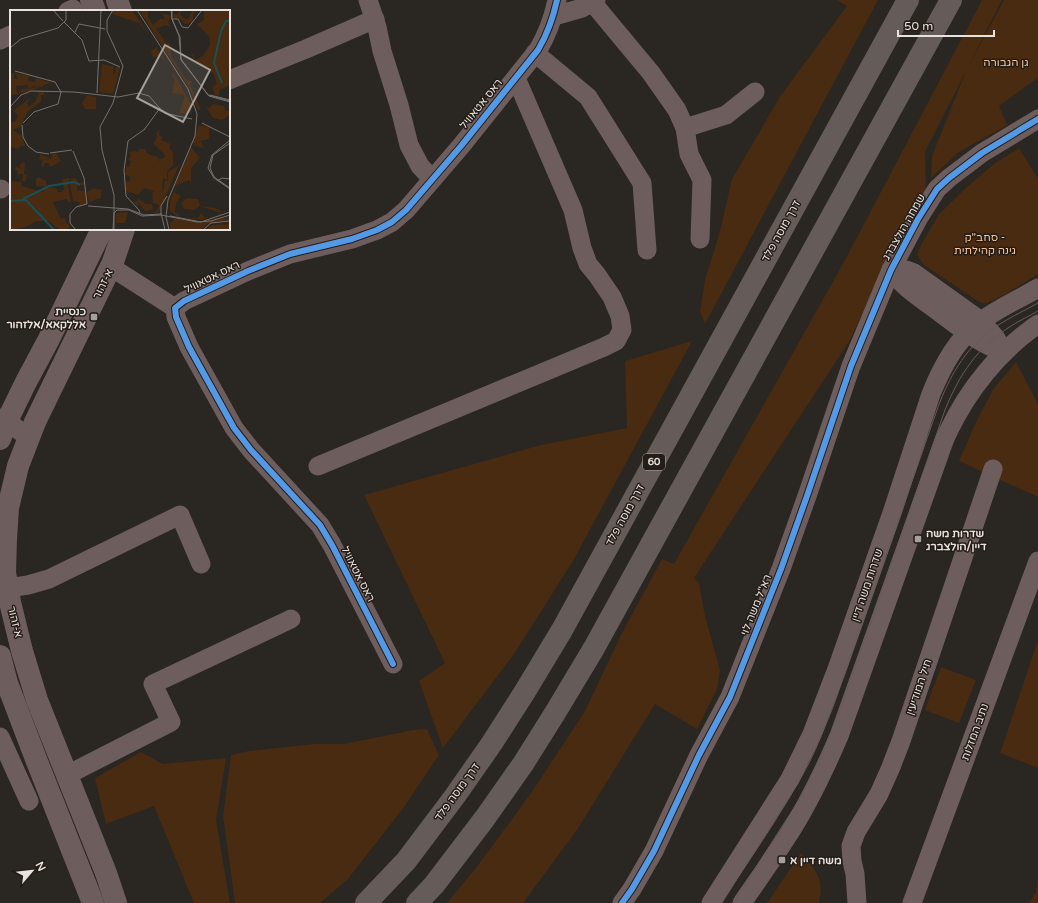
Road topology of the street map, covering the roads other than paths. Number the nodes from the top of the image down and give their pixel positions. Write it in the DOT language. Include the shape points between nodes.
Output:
graph roads {
  1 [pos="117,0"];
  2 [pos="368,0"];
  3 [pos="908,0"];
  4 [pos="951,0"];
  5 [pos="594,1"];
  6 [pos="77,7"];
  7 [pos="556,8"];
  8 [pos="90,10"];
  9 [pos="121,10"];
  10 [pos="375,19"];
  11 [pos="10,35"];
  12 [pos="0,40"];
  13 [pos="535,53"];
  14 [pos="516,78"];
  15 [pos="230,80"];
  16 [pos="755,92"];
  17 [pos="1038,119"];
  18 [pos="685,128"];
  19 [pos="432,179"];
  20 [pos="102,230"];
  21 [pos="124,230"];
  22 [pos="700,239"];
  23 [pos="647,250"];
  24 [pos="111,267"];
  25 [pos="890,270"];
  26 [pos="1038,288"];
  27 [pos="878,300"];
  28 [pos="175,308"];
  29 [pos="1038,324"];
  30 [pos="974,327"];
  31 [pos="1004,352"];
  32 [pos="26,382"];
  33 [pos="0,400"];
  34 [pos="2,430"];
  35 [pos="29,438"];
  36 [pos="318,466"];
  37 [pos="993,469"];
  38 [pos="1038,560"];
  39 [pos="201,564"];
  40 [pos="8,588"];
  41 [pos="291,619"];
  42 [pos="0,656"];
  43 [pos="393,664"];
  44 [pos="0,737"];
  45 [pos="67,775"];
  46 [pos="30,801"];
  47 [pos="93,903"];
  48 [pos="116,903"];
  49 [pos="366,903"];
  50 [pos="417,903"];
  51 [pos="622,903"];
  52 [pos="711,903"];
  53 [pos="742,903"];
  54 [pos="857,903"];
  55 [pos="912,903"];
  1 -- 9 [label="main road"];
  2 -- 10 [label="street"];
  3 -- 49 [label="highway, דרך מוסה פלד / 60" via="566,623 524,693 455,796 406,861"];
  4 -- 50 [label="highway" via="594,648 523,764 448,867"];
  5 -- 7 [label="street" via="582,8"];
  5 -- 18 [label="street" via="651,73 677,110"];
  6 -- 8 [label="main road"];
  7 -- 13 [label="street, ראס אטאוויל" via="545,37"];
  10 -- 15 [label="street"];
  10 -- 19 [label="street" via="409,145 420,166"];
  11 -- 12 [label="street"];
  13 -- 14 [label="street, ראס אטאוויל"];
  13 -- 23 [label="street" via="588,97 642,183"];
  14 -- 19 [label="street, ראס אטאוויל"];
  14 -- 36 [label="street" via="573,210 588,264 612,297 620,316 622,330 616,341 604,347"];
  16 -- 18 [label="street" via="726,115"];
  17 -- 25 [label="street, שמחה הולצברג" via="982,153 937,189"];
  18 -- 22 [label="street" via="689,154 702,180"];
  19 -- 28 [label="street, ראס אטאוויל" via="406,210 377,230 352,239 290,254 248,270 184,301"];
  20 -- 32 [label="main road"];
  21 -- 24 [label="main road, א-זהור"];
  24 -- 28 [label="street"];
  24 -- 35 [label="main road, א-זהור"];
  25 -- 27 [label="street, שמחה הולצברג"];
  25 -- 30 [label="street" via="906,288"];
  26 -- 30 [label="street, שדרות משה דיין" via="991,314"];
  27 -- 51 [label="street, רא\"ל משה לוי" via="851,366 781,569 730,697 698,755 654,851"];
  28 -- 43 [label="street, ראס אטאוויל" via="176,317 189,347 234,428 320,525"];
  29 -- 31 [label="street"];
  30 -- 31 [label="street" via="986,345"];
  30 -- 52 [label="street, שדרות משה דיין" via="943,367 934,387 840,662 812,734 790,779"];
  31 -- 53 [label="street" via="972,391 948,432 839,736 818,783 788,836"];
  32 -- 33 [label="main road"];
  32 -- 34 [label="main road"];
  34 -- 35 [label="street"];
  35 -- 40 [label="main road, א-זהור" via="18,466 8,508 5,572"];
  37 -- 54 [label="street, חיל המודיעין" via="901,741 879,794 856,832 851,846"];
  38 -- 55 [label="street, נתיב המזלות"];
  39 -- 40 [label="street" via="180,515 49,579"];
  40 -- 45 [label="main road, א-זהור" via="22,651 37,700"];
  41 -- 45 [label="street" via="153,684 170,722"];
  42 -- 47 [label="main road" via="7,683"];
  44 -- 46 [label="street"];
  45 -- 48 [label="main road, א-זהור"];
}
